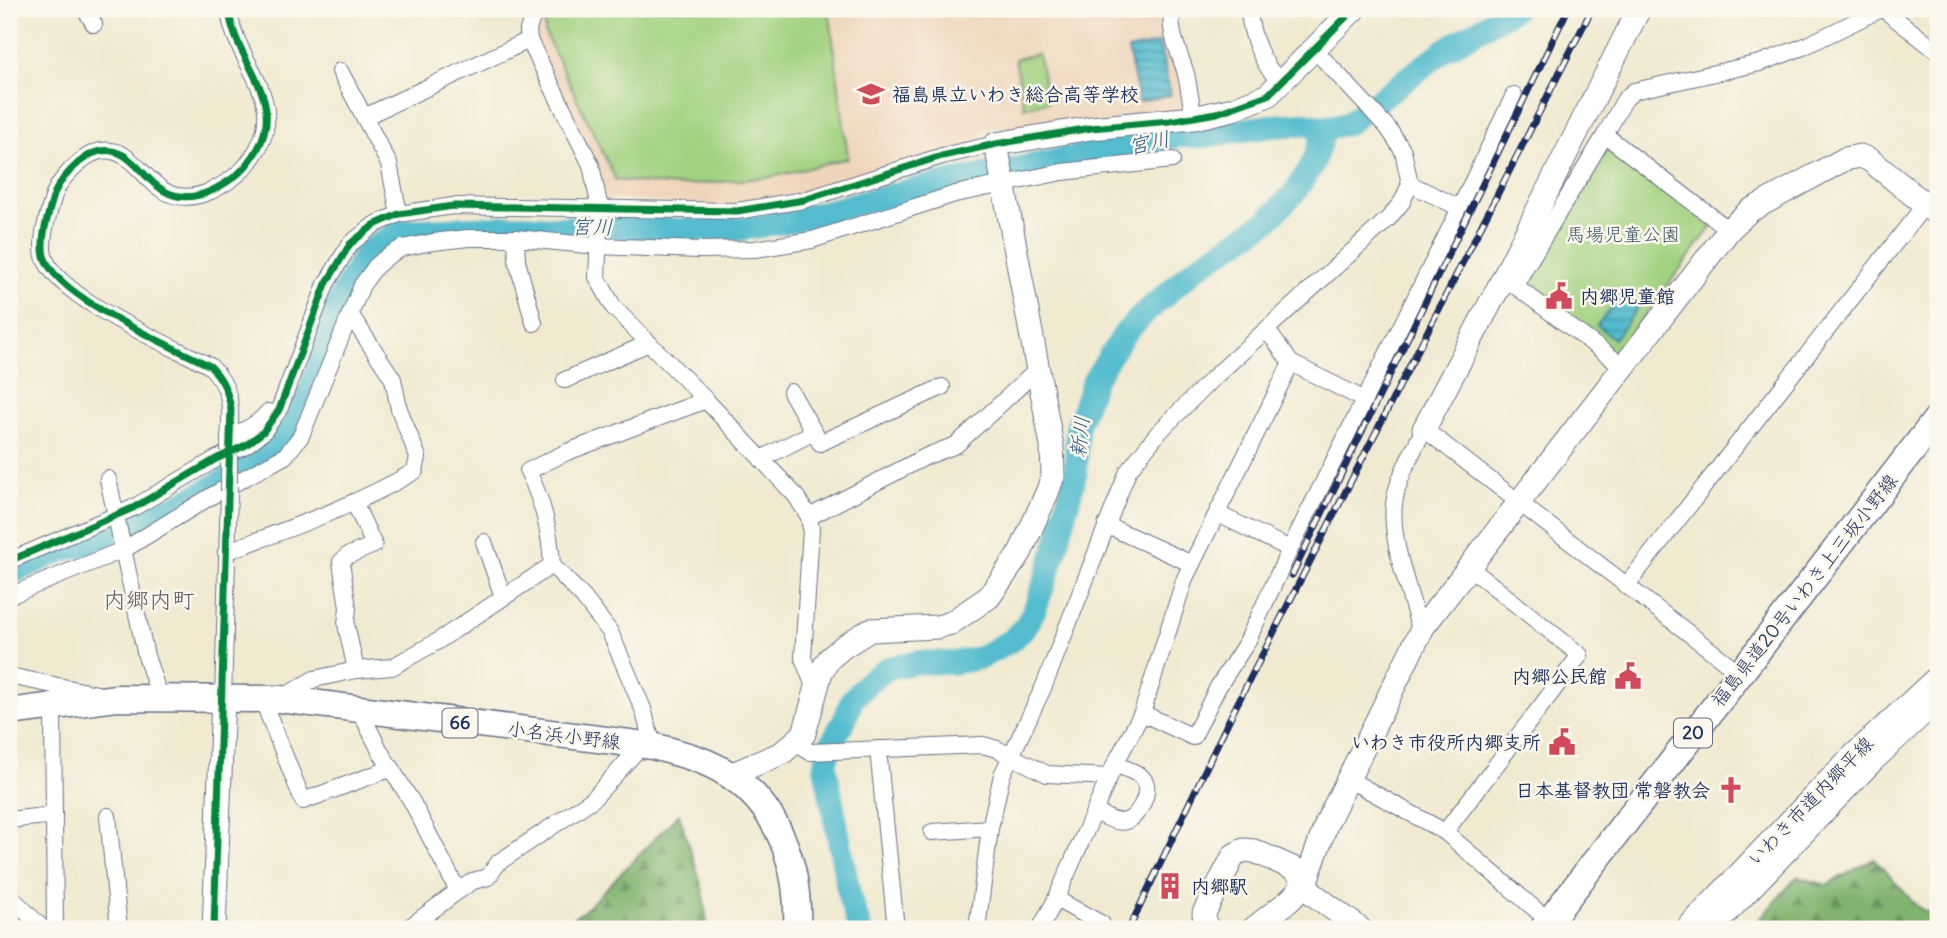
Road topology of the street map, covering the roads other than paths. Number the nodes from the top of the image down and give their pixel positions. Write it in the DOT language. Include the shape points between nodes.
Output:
graph roads {
  1 [pos="85,9"];
  2 [pos="229,9"];
  3 [pos="535,9"];
  4 [pos="1172,9"];
  5 [pos="1249,9"];
  6 [pos="1354,9"];
  7 [pos="1882,9"];
  8 [pos="1636,15"];
  9 [pos="94,24"];
  10 [pos="529,40"];
  11 [pos="1317,51"];
  12 [pos="1938,52"];
  13 [pos="340,71"];
  14 [pos="1282,83"];
  15 [pos="1514,95"];
  16 [pos="365,117"];
  17 [pos="1194,118"];
  18 [pos="1605,135"];
  19 [pos="997,149"];
  20 [pos="1172,160"];
  21 [pos="1003,183"];
  22 [pos="1410,184"];
  23 [pos="1934,203"];
  24 [pos="1460,208"];
  25 [pos="600,213"];
  26 [pos="399,214"];
  27 [pos="1729,230"];
  28 [pos="516,237"];
  29 [pos="598,244"];
  30 [pos="1510,281"];
  31 [pos="350,314"];
  32 [pos="534,323"];
  33 [pos="1267,330"];
  34 [pos="649,343"];
  35 [pos="1291,363"];
  36 [pos="1624,367"];
  37 [pos="1037,371"];
  38 [pos="565,380"];
  39 [pos="942,387"];
  40 [pos="791,392"];
  41 [pos="286,394"];
  42 [pos="706,400"];
  43 [pos="1365,400"];
  44 [pos="1938,417"];
  45 [pos="1424,429"];
  46 [pos="815,434"];
  47 [pos="229,441"];
  48 [pos="761,459"];
  49 [pos="108,479"];
  50 [pos="354,502"];
  51 [pos="1520,502"];
  52 [pos="1218,514"];
  53 [pos="809,517"];
  54 [pos="115,519"];
  55 [pos="1106,525"];
  56 [pos="484,542"];
  57 [pos="124,546"];
  58 [pos="1290,549"];
  59 [pos="226,552"];
  60 [pos="9,561"];
  61 [pos="1192,564"];
  62 [pos="552,565"];
  63 [pos="1469,566"];
  64 [pos="1626,586"];
  65 [pos="9,596"];
  66 [pos="503,597"];
  67 [pos="1423,627"];
  68 [pos="356,670"];
  69 [pos="1740,673"];
  70 [pos="9,676"];
  71 [pos="1938,677"];
  72 [pos="815,689"];
  73 [pos="116,698"];
  74 [pos="160,698"];
  75 [pos="223,698"];
  76 [pos="271,699"];
  77 [pos="1938,699"];
  78 [pos="53,707"];
  79 [pos="360,711"];
  80 [pos="9,712"];
  81 [pos="1142,713"];
  82 [pos="795,743"];
  83 [pos="648,745"];
  84 [pos="876,749"];
  85 [pos="1010,757"];
  86 [pos="392,768"];
  87 [pos="1112,771"];
  88 [pos="730,775"];
  89 [pos="1348,779"];
  90 [pos="1095,811"];
  91 [pos="54,815"];
  92 [pos="108,816"];
  93 [pos="9,820"];
  94 [pos="990,828"];
  95 [pos="932,832"];
  96 [pos="1445,832"];
  97 [pos="1305,884"];
  98 [pos="458,891"];
  99 [pos="10,896"];
  100 [pos="1056,899"];
  101 [pos="9,916"];
  102 [pos="1546,925"];
  103 [pos="43,929"];
  104 [pos="55,929"];
  105 [pos="119,929"];
  106 [pos="214,929"];
  107 [pos="407,929"];
  108 [pos="797,929"];
  109 [pos="896,929"];
  110 [pos="977,929"];
  111 [pos="1040,929"];
  112 [pos="1100,929"];
  113 [pos="1209,929"];
  114 [pos="1253,929"];
  115 [pos="1360,929"];
  116 [pos="1686,929"];
  117 [pos="1711,929"];
  1 -- 9 [label="street"];
  2 -- 47 [label="street" via="234,37 263,95 264,136 250,161 218,187 183,197 158,189 124,156 111,150 89,155 53,195 43,243 51,271 66,288 209,366 221,377 231,408"];
  3 -- 10 [label="street"];
  4 -- 17 [label="street" via="1172,30"];
  5 -- 14 [label="street" via="1254,36 1272,75"];
  6 -- 11 [label="street"];
  7 -- 12 [label="street"];
  7 -- 18 [label="street" via="1760,63 1634,91"];
  8 -- 30 [label="street"];
  10 -- 16 [label="street"];
  10 -- 25 [label="street" via="591,165"];
  11 -- 14 [label="street"];
  11 -- 22 [label="street" via="1388,128 1403,151"];
  13 -- 16 [label="street"];
  14 -- 17 [label="street" via="1268,95"];
  15 -- 24 [label="street"];
  16 -- 26 [label="street" via="389,164"];
  17 -- 19 [label="street" via="1091,128"];
  18 -- 27 [label="street"];
  18 -- 30 [label="street"];
  19 -- 21 [label="street"];
  19 -- 25 [label="street" via="942,156 775,206"];
  20 -- 21 [label="street"];
  21 -- 29 [label="street" via="795,244 701,250"];
  21 -- 37 [label="street"];
  22 -- 24 [label="street"];
  22 -- 33 [label="street" via="1388,219"];
  23 -- 27 [label="street" via="1860,156 1846,159 1749,211"];
  23 -- 64 [label="street"];
  24 -- 43 [label="street"];
  25 -- 26 [label="street" via="453,206"];
  25 -- 29 [label="street"];
  26 -- 41 [label="street" via="374,225 350,244 326,284"];
  27 -- 36 [label="street"];
  28 -- 29 [label="street"];
  28 -- 31 [label="street" via="468,238 402,248 376,266"];
  28 -- 32 [label="street" via="517,261"];
  29 -- 34 [label="street" via="597,277 604,292"];
  30 -- 36 [label="street"];
  30 -- 45 [label="street"];
  31 -- 50 [label="street" via="393,379 418,457 415,471"];
  31 -- 57 [label="street" via="301,436 285,457"];
  33 -- 35 [label="street"];
  33 -- 55 [label="street" via="1138,455"];
  34 -- 38 [label="street"];
  34 -- 42 [label="street"];
  35 -- 43 [label="street"];
  35 -- 52 [label="street"];
  36 -- 51 [label="street"];
  37 -- 53 [label="street" via="956,445"];
  37 -- 72 [label="street" via="1052,446 1053,476 1011,568 989,597 951,623 870,630 829,659"];
  39 -- 46 [label="street" via="820,443"];
  40 -- 46 [label="street"];
  41 -- 47 [label="street" via="260,422"];
  41 -- 54 [label="street" via="263,432 246,445"];
  42 -- 48 [label="street"];
  42 -- 62 [label="street" via="566,452 528,471 550,533"];
  43 -- 58 [label="street"];
  44 -- 69 [label="main road, 福島県道20号いわき上三坂小野線 / 20"];
  45 -- 51 [label="street"];
  45 -- 67 [label="street" via="1400,481 1393,527 1417,620"];
  46 -- 48 [label="street"];
  47 -- 59 [label="street, bridge"];
  48 -- 53 [label="street"];
  49 -- 54 [label="street"];
  50 -- 59 [label="street"];
  50 -- 68 [label="street" via="374,545 341,562 346,624"];
  51 -- 63 [label="street"];
  51 -- 64 [label="street"];
  52 -- 58 [label="street"];
  52 -- 61 [label="street"];
  53 -- 72 [label="street" via="803,658"];
  54 -- 57 [label="street"];
  54 -- 60 [label="street"];
  55 -- 61 [label="street"];
  55 -- 85 [label="street" via="1044,686"];
  56 -- 66 [label="street"];
  57 -- 65 [label="street"];
  57 -- 74 [label="street" via="146,656"];
  58 -- 81 [label="street" via="1247,642 1193,737"];
  59 -- 75 [label="street"];
  61 -- 81 [label="street"];
  62 -- 66 [label="street"];
  62 -- 83 [label="street" via="610,632 643,709"];
  63 -- 67 [label="street"];
  63 -- 96 [label="street" via="1580,655"];
  64 -- 69 [label="street"];
  66 -- 68 [label="street" via="392,667"];
  67 -- 89 [label="street"];
  68 -- 76 [label="street" via="314,679"];
  69 -- 102 [label="main road, 福島県道20号いわき上三坂小野線 / 20"];
  70 -- 73 [label="street"];
  71 -- 116 [label="street, いわき市道内郷平線" via="1846,763"];
  72 -- 82 [label="street" via="809,722"];
  73 -- 74 [label="main road, 小名浜小野線 / 66"];
  73 -- 78 [label="main road, 小名浜小野線 / 66"];
  74 -- 75 [label="main road, 小名浜小野線 / 66"];
  75 -- 76 [label="main road, 小名浜小野線 / 66"];
  75 -- 106 [label="street"];
  76 -- 79 [label="main road, 小名浜小野線 / 66"];
  76 -- 86 [label="street" via="303,802"];
  77 -- 117 [label="street, いわき市道内郷平線"];
  78 -- 80 [label="main road, 小名浜小野線 / 66"];
  78 -- 91 [label="street"];
  79 -- 83 [label="main road, 小名浜小野線 / 66"];
  79 -- 86 [label="street"];
  81 -- 87 [label="street"];
  82 -- 84 [label="street" via="810,752"];
  82 -- 88 [label="street"];
  83 -- 88 [label="main road, 小名浜小野線 / 66"];
  83 -- 98 [label="street" via="593,799 499,862 488,877"];
  84 -- 85 [label="street" via="983,745"];
  84 -- 109 [label="street"];
  85 -- 87 [label="street" via="1047,774"];
  85 -- 94 [label="street"];
  86 -- 98 [label="street"];
  87 -- 90 [label="street"];
  87 -- 90 [label="street" via="1141,776 1146,792 1129,821 1113,820"];
  88 -- 108 [label="main road, 小名浜小野線 / 66" via="757,797 782,835 797,888"];
  89 -- 96 [label="street"];
  89 -- 97 [label="street"];
  90 -- 100 [label="street"];
  91 -- 93 [label="street"];
  91 -- 104 [label="street"];
  92 -- 105 [label="street"];
  94 -- 95 [label="street"];
  94 -- 110 [label="street"];
  96 -- 102 [label="street"];
  97 -- 113 [label="street" via="1295,869 1244,850 1234,855 1204,913"];
  97 -- 114 [label="street"];
  97 -- 115 [label="street"];
  98 -- 107 [label="street"];
  99 -- 101 [label="street"];
  99 -- 103 [label="street"];
  100 -- 111 [label="street"];
  100 -- 112 [label="street" via="1102,924"];
}
